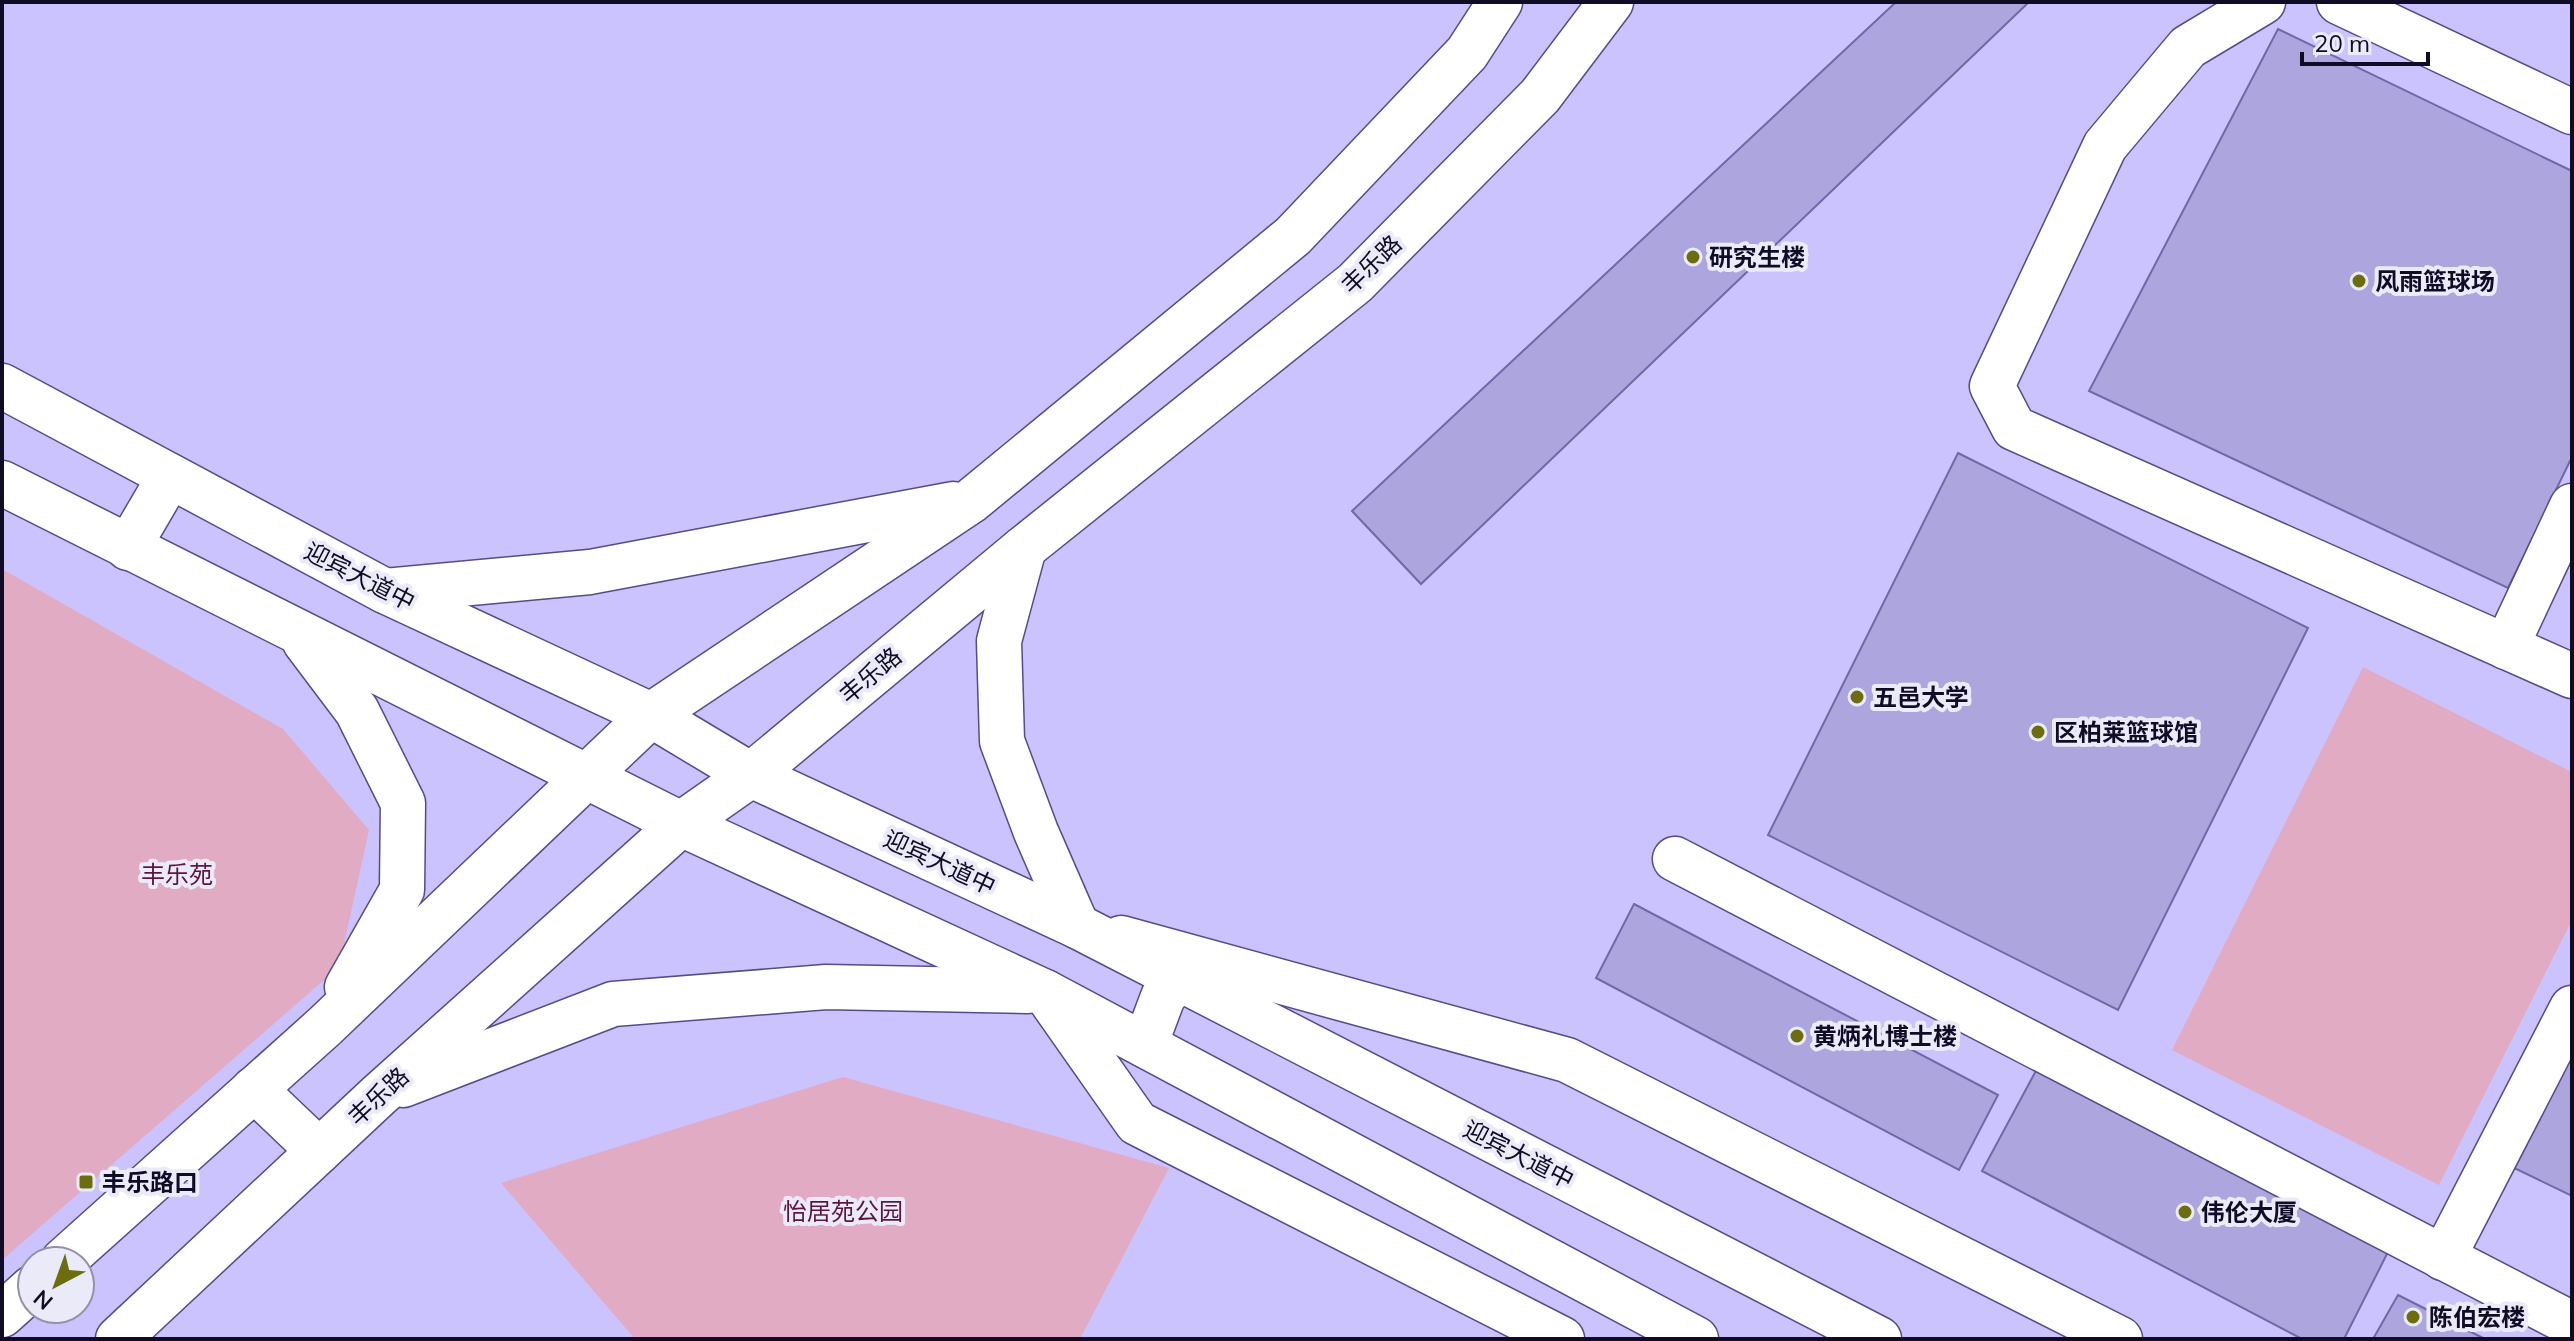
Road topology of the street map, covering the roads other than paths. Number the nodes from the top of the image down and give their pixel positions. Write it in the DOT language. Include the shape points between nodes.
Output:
graph roads {
  1 [pos="1500,2"];
  2 [pos="1611,2"];
  3 [pos="2263,2"];
  4 [pos="2339,2"];
  5 [pos="2572,112"];
  6 [pos="2,386"];
  7 [pos="170,476"];
  8 [pos="2,483"];
  9 [pos="971,501"];
  10 [pos="2572,506"];
  11 [pos="128,548"];
  12 [pos="1024,548"];
  13 [pos="385,591"];
  14 [pos="298,634"];
  15 [pos="2506,647"];
  16 [pos="2572,676"];
  17 [pos="651,715"];
  18 [pos="751,775"];
  19 [pos="588,776"];
  20 [pos="681,824"];
  21 [pos="1675,859"];
  22 [pos="1077,926"];
  23 [pos="1178,978"];
  24 [pos="1045,992"];
  25 [pos="2572,1008"];
  26 [pos="325,1026"];
  27 [pos="1145,1045"];
  28 [pos="254,1089"];
  29 [pos="379,1095"];
  30 [pos="319,1151"];
  31 [pos="81,1245"];
  32 [pos="2443,1258"];
  33 [pos="2572,1324"];
  34 [pos="118,1339"];
  35 [pos="1562,1339"];
  36 [pos="1696,1339"];
  37 [pos="1879,1339"];
  38 [pos="2120,1339"];
  1 -- 9 [label="main road" via="1467,53 1293,236"];
  2 -- 12 [label="main road, 丰乐路" via="1540,96 1355,283"];
  3 -- 15 [label="main road" via="2188,47 2105,146 1992,386 2014,428"];
  4 -- 5 [label="main road"];
  6 -- 7 [label="main road, 迎宾大道中"];
  7 -- 11 [label="main road"];
  7 -- 13 [label="main road, 迎宾大道中"];
  8 -- 11 [label="main road"];
  9 -- 13 [label="main road" via="590,572"];
  9 -- 17 [label="main road"];
  10 -- 15 [label="main road"];
  11 -- 14 [label="main road"];
  12 -- 18 [label="main road, 丰乐路"];
  12 -- 22 [label="main road" via="999,641 1002,741"];
  13 -- 17 [label="main road, 迎宾大道中"];
  14 -- 19 [label="main road"];
  14 -- 26 [label="main road" via="357,711 403,803 402,890"];
  15 -- 16 [label="main road"];
  17 -- 18 [label="main road, 迎宾大道中"];
  17 -- 19 [label="main road"];
  18 -- 20 [label="main road, 丰乐路"];
  18 -- 22 [label="main road, 迎宾大道中"];
  19 -- 20 [label="main road"];
  19 -- 26 [label="main road"];
  20 -- 24 [label="main road"];
  20 -- 29 [label="main road, 丰乐路"];
  21 -- 32 [label="main road"];
  22 -- 23 [label="main road, 迎宾大道中"];
  22 -- 38 [label="main road" via="1567,1060"];
  23 -- 27 [label="main road" via="1163,997"];
  23 -- 37 [label="main road, 迎宾大道中"];
  24 -- 27 [label="main road"];
  24 -- 29 [label="main road" via="826,987 613,1004"];
  24 -- 35 [label="main road" via="1137,1123"];
  25 -- 32 [label="main road"];
  26 -- 28 [label="main road"];
  27 -- 36 [label="main road"];
  28 -- 30 [label="main road"];
  28 -- 31 [label="main road"];
  29 -- 30 [label="main road, 丰乐路"];
  30 -- 34 [label="main road, 丰乐路"];
  32 -- 33 [label="main road"];
}
